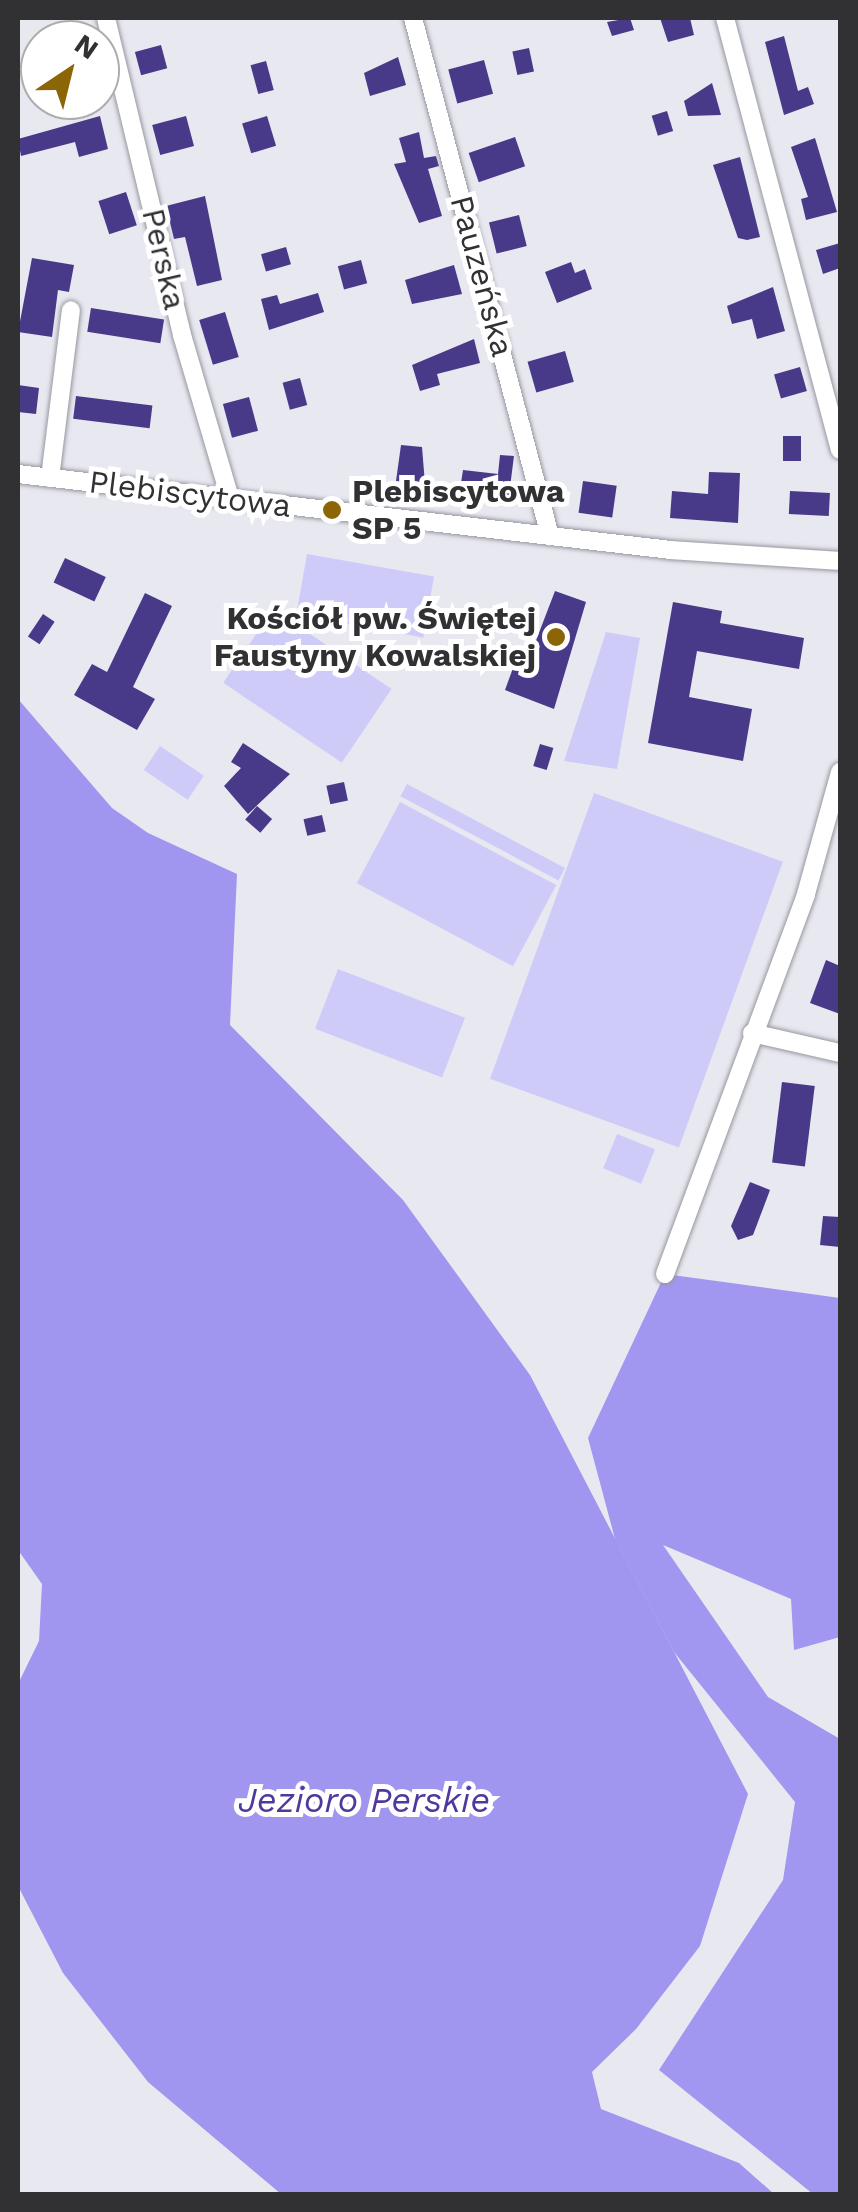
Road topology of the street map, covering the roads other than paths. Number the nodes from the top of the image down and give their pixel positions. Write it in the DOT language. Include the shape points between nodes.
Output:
graph roads {
  1 [pos="106,18"];
  2 [pos="413,18"];
  3 [pos="724,18"];
  4 [pos="71,310"];
  5 [pos="840,450"];
  6 [pos="18,474"];
  7 [pos="50,478"];
  8 [pos="230,498"];
  9 [pos="550,536"];
  10 [pos="840,561"];
  11 [pos="840,772"];
  12 [pos="752,1033"];
  13 [pos="840,1054"];
  14 [pos="665,1274"];
  1 -- 8 [label="street, Perska" via="182,336"];
  2 -- 9 [label="street, Pauzeńska"];
  3 -- 5 [label="street"];
  4 -- 7 [label="street"];
  6 -- 7 [label="street, Plebiscytowa"];
  7 -- 8 [label="street, Plebiscytowa"];
  8 -- 9 [label="street, Plebiscytowa"];
  9 -- 10 [label="street, Plebiscytowa"];
  11 -- 12 [label="street" via="806,894"];
  12 -- 13 [label="street"];
  12 -- 14 [label="street"];
}
